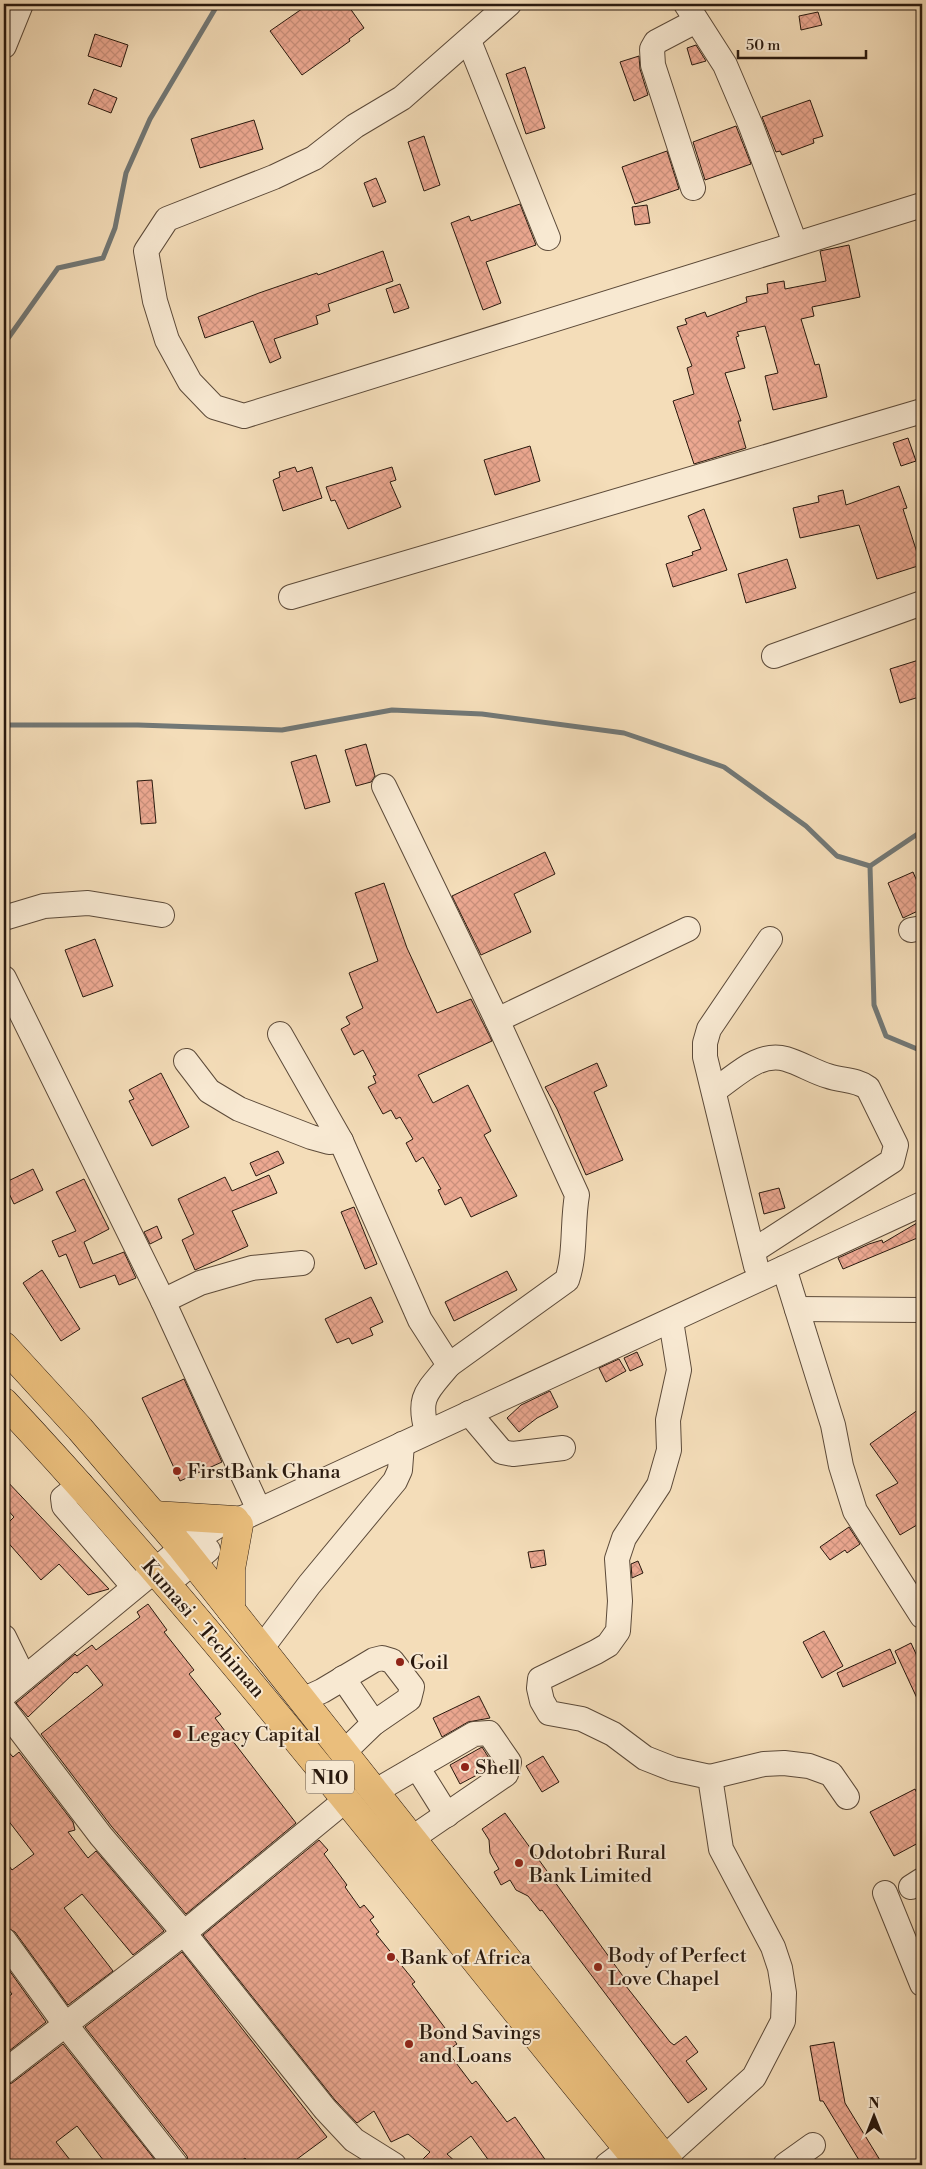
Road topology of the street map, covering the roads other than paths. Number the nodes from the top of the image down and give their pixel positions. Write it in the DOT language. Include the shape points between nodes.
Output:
graph roads {
  1 [pos="21,4"];
  2 [pos="509,4"];
  3 [pos="691,12"];
  4 [pos="469,41"];
  5 [pos="4,46"];
  6 [pos="693,188"];
  7 [pos="922,205"];
  8 [pos="548,238"];
  9 [pos="795,244"];
  10 [pos="922,411"];
  11 [pos="291,597"];
  12 [pos="922,604"];
  13 [pos="774,656"];
  14 [pos="384,786"];
  15 [pos="162,914"];
  16 [pos="4,918"];
  17 [pos="688,929"];
  18 [pos="770,939"];
  19 [pos="4,978"];
  20 [pos="497,1020"];
  21 [pos="280,1034"];
  22 [pos="186,1061"];
  23 [pos="715,1090"];
  24 [pos="341,1141"];
  25 [pos="922,1204"];
  26 [pos="753,1251"];
  27 [pos="302,1263"];
  28 [pos="784,1268"];
  29 [pos="759,1280"];
  30 [pos="163,1301"];
  31 [pos="796,1309"];
  32 [pos="922,1310"];
  33 [pos="671,1320"];
  34 [pos="4,1346"];
  35 [pos="449,1365"];
  36 [pos="4,1402"];
  37 [pos="469,1413"];
  38 [pos="427,1432"];
  39 [pos="402,1444"];
  40 [pos="563,1448"];
  41 [pos="154,1515"];
  42 [pos="244,1518"];
  43 [pos="188,1555"];
  44 [pos="152,1580"];
  45 [pos="231,1610"];
  46 [pos="922,1616"];
  47 [pos="4,1637"];
  48 [pos="261,1649"];
  49 [pos="24,1678"];
  50 [pos="343,1678"];
  51 [pos="4,1695"];
  52 [pos="302,1700"];
  53 [pos="4,1709"];
  54 [pos="374,1723"];
  55 [pos="344,1753"];
  56 [pos="416,1767"];
  57 [pos="710,1776"];
  58 [pos="374,1792"];
  59 [pos="847,1797"];
  60 [pos="346,1799"];
  61 [pos="447,1814"];
  62 [pos="412,1839"];
  63 [pos="885,1893"];
  64 [pos="184,1933"];
  65 [pos="4,1940"];
  66 [pos="922,1984"];
  67 [pos="65,2024"];
  68 [pos="4,2072"];
  69 [pos="813,2145"];
  70 [pos="642,2161"];
  71 [pos="176,2165"];
  72 [pos="394,2165"];
  73 [pos="785,2165"];
  1 -- 5 [label="street"];
  2 -- 4 [label="street"];
  3 -- 6 [label="street" via="652,49 653,65"];
  3 -- 9 [label="street" via="725,65"];
  4 -- 8 [label="street"];
  4 -- 9 [label="street" via="402,98 355,126 301,166 167,219 146,251 155,301 167,340 190,382 214,407 244,416"];
  7 -- 9 [label="street"];
  10 -- 11 [label="street"];
  12 -- 13 [label="street"];
  14 -- 20 [label="street"];
  15 -- 16 [label="street" via="88,903 44,906"];
  17 -- 20 [label="street"];
  18 -- 23 [label="street" via="709,1029 705,1057"];
  19 -- 30 [label="street"];
  20 -- 35 [label="street" via="577,1195 571,1267 567,1280"];
  21 -- 24 [label="street"];
  22 -- 24 [label="street" via="209,1091 239,1109 311,1137 329,1142"];
  23 -- 26 [label="street"];
  23 -- 26 [label="street" via="761,1058 774,1056 786,1059 829,1077 861,1083 868,1088 896,1144 892,1161"];
  24 -- 35 [label="street" via="420,1320"];
  25 -- 28 [label="street"];
  26 -- 29 [label="street"];
  27 -- 30 [label="street" via="252,1268 200,1283"];
  28 -- 29 [label="street"];
  28 -- 31 [label="street"];
  29 -- 33 [label="street"];
  30 -- 42 [label="street"];
  31 -- 32 [label="street"];
  31 -- 46 [label="street" via="833,1425 855,1511"];
  33 -- 37 [label="street"];
  33 -- 57 [label="street" via="679,1370 668,1420 669,1450 659,1485 624,1538 617,1559 618,1632 608,1645 540,1679 539,1688 549,1713 582,1719 613,1734 645,1758 673,1769"];
  34 -- 41 [label="highway, N10"];
  35 -- 38 [label="street" via="422,1402 421,1412"];
  36 -- 44 [label="highway, Kumasi - Techiman / N10" via="81,1484"];
  37 -- 38 [label="street"];
  37 -- 40 [label="street" via="502,1452 513,1454"];
  38 -- 39 [label="street"];
  39 -- 42 [label="street"];
  39 -- 48 [label="street" via="400,1470 395,1481"];
  41 -- 42 [label="highway"];
  41 -- 43 [label="highway, N10"];
  42 -- 43 [label="street"];
  42 -- 45 [label="highway" via="231,1569"];
  43 -- 44 [label="street"];
  43 -- 45 [label="highway, N10"];
  44 -- 49 [label="street"];
  44 -- 60 [label="highway, Kumasi - Techiman / N10"];
  45 -- 48 [label="highway, N10"];
  47 -- 49 [label="street"];
  48 -- 52 [label="highway, N10"];
  49 -- 51 [label="street"];
  50 -- 52 [label="street"];
  50 -- 54 [label="street"];
  50 -- 54 [label="street" via="374,1660 388,1659 412,1687 409,1699"];
  52 -- 55 [label="highway, N10"];
  53 -- 64 [label="street" via="101,1836"];
  54 -- 55 [label="street"];
  55 -- 58 [label="highway, N10"];
  56 -- 58 [label="street"];
  56 -- 61 [label="street"];
  56 -- 61 [label="street" via="474,1734 489,1733 509,1762 506,1774"];
  57 -- 59 [label="street" via="764,1764 809,1766 831,1774"];
  57 -- 70 [label="street" via="721,1849 773,1947 780,1968 784,1993 783,2021 754,2076"];
  58 -- 62 [label="highway, N10"];
  60 -- 64 [label="street"];
  60 -- 70 [label="highway, Kumasi - Techiman / N10"];
  61 -- 62 [label="street"];
  62 -- 70 [label="highway, N10"];
  63 -- 66 [label="street"];
  64 -- 67 [label="street"];
  64 -- 72 [label="street" via="340,2127 354,2140"];
  65 -- 67 [label="street"];
  67 -- 68 [label="street"];
  67 -- 71 [label="street"];
  69 -- 73 [label="street"];
}
